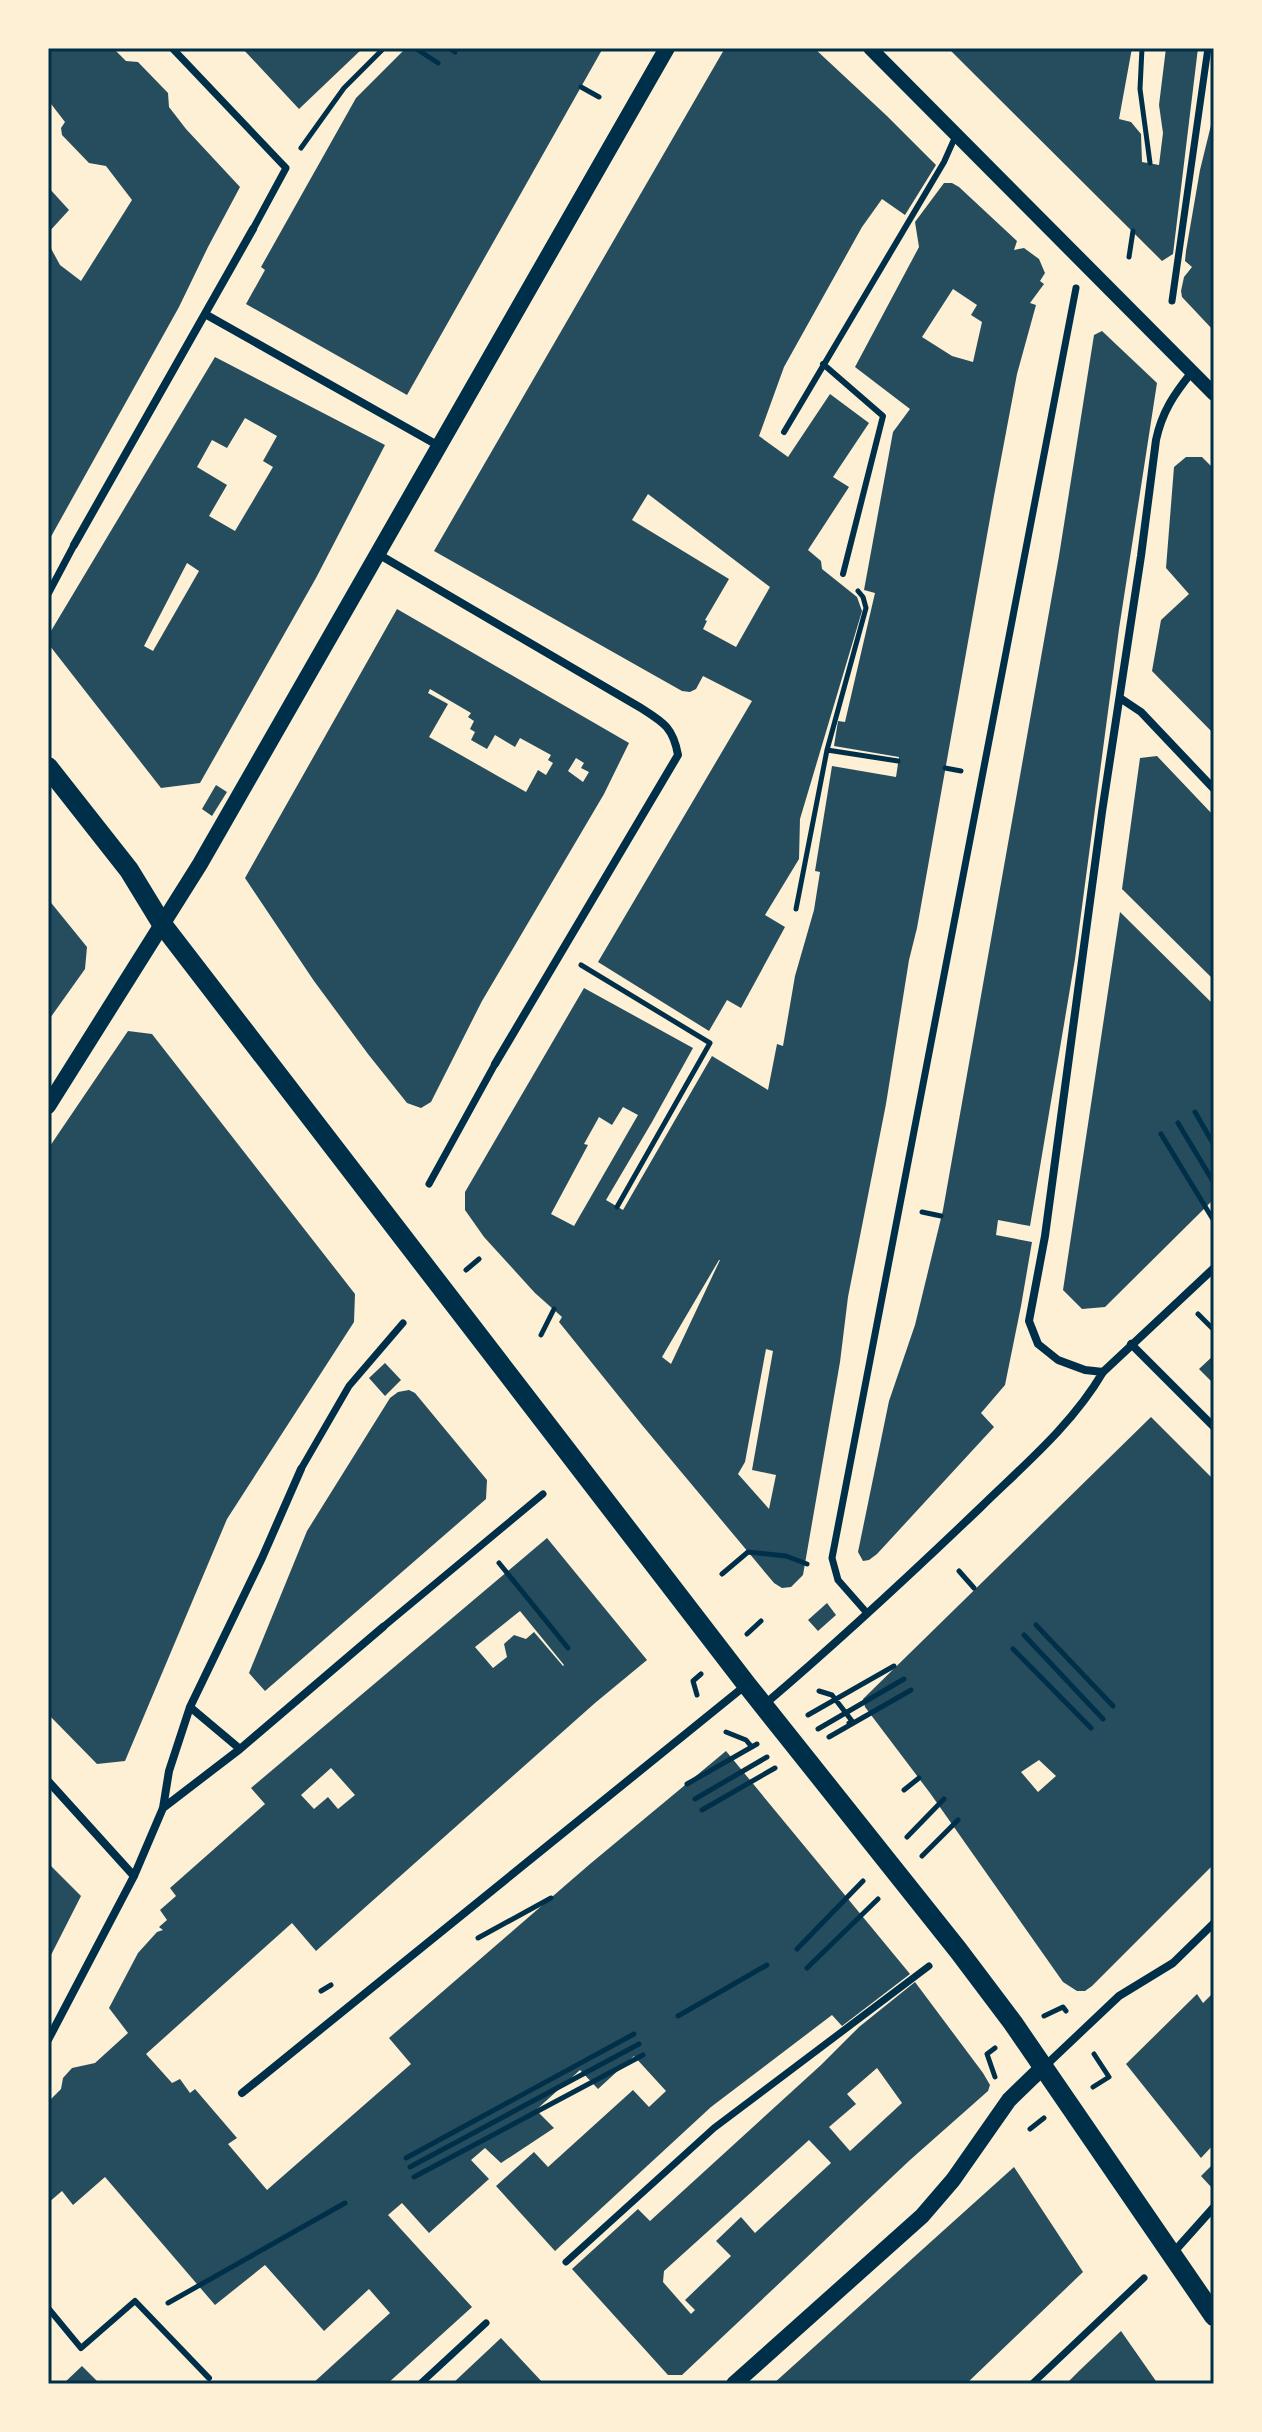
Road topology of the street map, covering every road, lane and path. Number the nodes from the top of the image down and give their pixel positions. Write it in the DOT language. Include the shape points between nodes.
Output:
graph roads {
  1 [pos="172,48"];
  2 [pos="384,48"];
  3 [pos="415,48"];
  4 [pos="667,48"];
  5 [pos="870,48"];
  6 [pos="1142,48"];
  7 [pos="1208,48"];
  8 [pos="438,63"];
  9 [pos="581,87"];
  10 [pos="599,97"];
  11 [pos="956,135"];
  12 [pos="1150,163"];
  13 [pos="286,168"];
  14 [pos="253,229"];
  15 [pos="1133,231"];
  16 [pos="1129,257"];
  17 [pos="1076,288"];
  18 [pos="1172,301"];
  19 [pos="205,314"];
  20 [pos="823,364"];
  21 [pos="1192,372"];
  22 [pos="1214,394"];
  23 [pos="784,432"];
  24 [pos="439,446"];
  25 [pos="74,545"];
  26 [pos="377,553"];
  27 [pos="843,574"];
  28 [pos="48,594"];
  29 [pos="1120,698"];
  30 [pos="827,750"];
  31 [pos="898,761"];
  32 [pos="48,767"];
  33 [pos="1214,789"];
  34 [pos="796,909"];
  35 [pos="162,924"];
  36 [pos="580,965"];
  37 [pos="495,1064"];
  38 [pos="48,1106"];
  39 [pos="1195,1112"];
  40 [pos="1178,1123"];
  41 [pos="1161,1134"];
  42 [pos="1214,1145"];
  43 [pos="1214,1183"];
  44 [pos="429,1184"];
  45 [pos="617,1207"];
  46 [pos="1214,1221"];
  47 [pos="479,1259"];
  48 [pos="1214,1268"];
  49 [pos="466,1270"];
  50 [pos="554,1309"];
  51 [pos="403,1323"];
  52 [pos="541,1335"];
  53 [pos="1131,1344"];
  54 [pos="1103,1372"];
  55 [pos="1214,1427"];
  56 [pos="301,1469"];
  57 [pos="543,1494"];
  58 [pos="816,1568"];
  59 [pos="959,1571"];
  60 [pos="505,1572"];
  61 [pos="722,1574"];
  62 [pos="974,1588"];
  63 [pos="867,1613"];
  64 [pos="761,1621"];
  65 [pos="1036,1625"];
  66 [pos="383,1627"];
  67 [pos="1024,1635"];
  68 [pos="740,1640"];
  69 [pos="568,1648"];
  70 [pos="1013,1649"];
  71 [pos="747,1685"];
  72 [pos="814,1689"];
  73 [pos="763,1705"];
  74 [pos="1113,1706"];
  75 [pos="190,1707"];
  76 [pos="1103,1719"];
  77 [pos="720,1726"];
  78 [pos="1091,1728"];
  79 [pos="823,1744"];
  80 [pos="240,1749"];
  81 [pos="919,1778"];
  82 [pos="779,1780"];
  83 [pos="48,1781"];
  84 [pos="904,1790"];
  85 [pos="163,1808"];
  86 [pos="134,1876"];
  87 [pos="1214,1923"];
  88 [pos="767,1965"];
  89 [pos="929,1966"];
  90 [pos="1063,2007"];
  91 [pos="678,2016"];
  92 [pos="1040,2018"];
  93 [pos="634,2034"];
  94 [pos="48,2040"];
  95 [pos="639,2044"];
  96 [pos="1092,2050"];
  97 [pos="643,2055"];
  98 [pos="1043,2067"];
  99 [pos="1109,2077"];
  100 [pos="242,2093"];
  101 [pos="406,2158"];
  102 [pos="410,2167"];
  103 [pos="414,2177"];
  104 [pos="345,2203"];
  105 [pos="1214,2207"];
  106 [pos="1172,2254"];
  107 [pos="566,2262"];
  108 [pos="1144,2278"];
  109 [pos="48,2308"];
  110 [pos="158,2308"];
  111 [pos="1214,2316"];
  112 [pos="486,2323"];
  113 [pos="209,2378"];
  114 [pos="420,2384"];
  115 [pos="734,2384"];
  116 [pos="1032,2384"];
  1 -- 13 [label="street"];
  2 -- 13 [label="path" via="344,88"];
  3 -- 8 [label="path"];
  4 -- 24 [label="main road"];
  5 -- 11 [label="street"];
  6 -- 12 [label="path" via="1140,89"];
  7 -- 18 [label="street"];
  9 -- 10 [label="path"];
  11 -- 20 [label="lane"];
  11 -- 21 [label="street"];
  13 -- 14 [label="street"];
  14 -- 19 [label="street"];
  15 -- 16 [label="path"];
  17 -- 63 [label="street" via="832,1558 838,1580"];
  19 -- 24 [label="street"];
  19 -- 25 [label="street"];
  20 -- 23 [label="lane"];
  20 -- 27 [label="lane" via="883,416"];
  21 -- 22 [label="street"];
  21 -- 29 [label="street" via="1159,424"];
  24 -- 26 [label="main road"];
  25 -- 28 [label="street"];
  26 -- 35 [label="main road"];
  26 -- 37 [label="street" via="641,708 675,737 678,755"];
  27 -- 30 [label="path" via="866,608"];
  29 -- 33 [label="street" via="1141,712"];
  29 -- 54 [label="street" via="1029,1321 1038,1344 1058,1360"];
  30 -- 31 [label="path"];
  30 -- 34 [label="path"];
  32 -- 35 [label="main road" via="129,870"];
  35 -- 38 [label="main road"];
  35 -- 71 [label="main road"];
  36 -- 45 [label="path" via="710,1043"];
  37 -- 44 [label="street"];
  39 -- 42 [label="path"];
  40 -- 43 [label="path"];
  41 -- 46 [label="path"];
  47 -- 49 [label="path"];
  48 -- 53 [label="street"];
  50 -- 52 [label="path"];
  51 -- 56 [label="street" via="349,1386"];
  53 -- 54 [label="street"];
  53 -- 55 [label="street"];
  54 -- 63 [label="street" via="1054,1436"];
  56 -- 75 [label="street"];
  57 -- 66 [label="street"];
  58 -- 61 [label="path" via="786,1556 748,1552"];
  59 -- 62 [label="path"];
  60 -- 69 [label="path"];
  63 -- 73 [label="street"];
  64 -- 68 [label="path"];
  65 -- 74 [label="path"];
  66 -- 80 [label="street"];
  67 -- 76 [label="path"];
  70 -- 78 [label="path"];
  71 -- 73 [label="main road"];
  71 -- 100 [label="street"];
  72 -- 79 [label="path" via="832,1695 852,1721"];
  73 -- 98 [label="main road"];
  75 -- 80 [label="street"];
  75 -- 85 [label="street"];
  77 -- 82 [label="path" via="746,1740"];
  80 -- 85 [label="street"];
  81 -- 84 [label="path"];
  83 -- 86 [label="street"];
  85 -- 86 [label="street"];
  86 -- 94 [label="street"];
  87 -- 98 [label="street" via="1173,1963 1119,1996"];
  88 -- 91 [label="path"];
  89 -- 107 [label="street" via="714,2128"];
  90 -- 92 [label="path"];
  93 -- 101 [label="path"];
  95 -- 102 [label="path"];
  96 -- 99 [label="path"];
  97 -- 103 [label="path"];
  98 -- 106 [label="main road"];
  98 -- 115 [label="main road" via="1009,2100 922,2216"];
  104 -- 110 [label="path"];
  105 -- 106 [label="street"];
  106 -- 111 [label="main road"];
  108 -- 116 [label="street"];
  109 -- 113 [label="lane" via="81,2348 135,2301"];
  112 -- 114 [label="street"];
}
